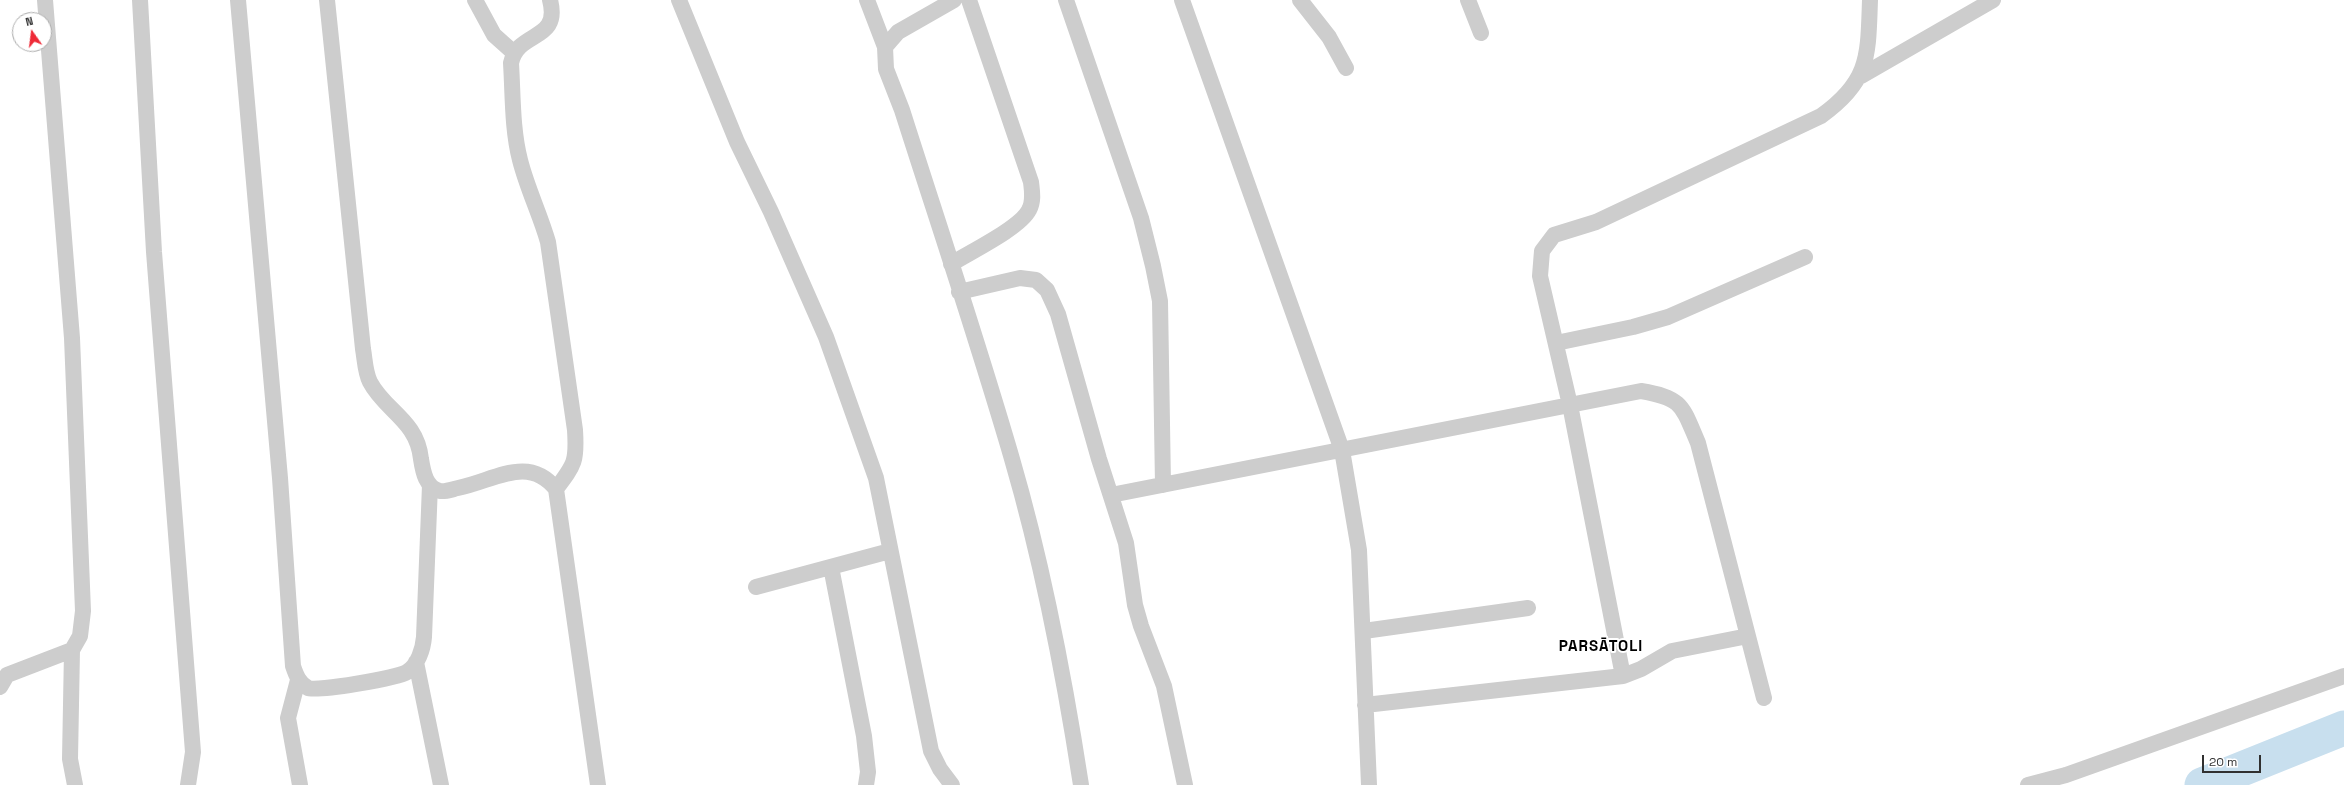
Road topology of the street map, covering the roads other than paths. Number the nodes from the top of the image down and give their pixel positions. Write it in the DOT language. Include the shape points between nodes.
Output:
graph roads {
  1 [pos="45,0"];
  2 [pos="140,0"];
  3 [pos="238,0"];
  4 [pos="327,0"];
  5 [pos="475,0"];
  6 [pos="550,0"];
  7 [pos="679,0"];
  8 [pos="867,0"];
  9 [pos="954,0"];
  10 [pos="969,0"];
  11 [pos="1066,0"];
  12 [pos="1182,0"];
  13 [pos="1300,0"];
  14 [pos="1468,0"];
  15 [pos="1870,0"];
  16 [pos="1993,0"];
  17 [pos="1481,33"];
  18 [pos="885,47"];
  19 [pos="513,52"];
  20 [pos="1346,68"];
  21 [pos="1861,76"];
  22 [pos="1804,256"];
  23 [pos="950,264"];
  24 [pos="960,292"];
  25 [pos="1556,343"];
  26 [pos="1570,405"];
  27 [pos="1342,450"];
  28 [pos="430,485"];
  29 [pos="1163,485"];
  30 [pos="556,489"];
  31 [pos="1111,496"];
  32 [pos="890,551"];
  33 [pos="831,567"];
  34 [pos="756,587"];
  35 [pos="1528,608"];
  36 [pos="1364,630"];
  37 [pos="1748,636"];
  38 [pos="72,650"];
  39 [pos="416,662"];
  40 [pos="1623,676"];
  41 [pos="2344,676"];
  42 [pos="298,680"];
  43 [pos="0,688"];
  44 [pos="1764,698"];
  45 [pos="1365,705"];
  46 [pos="75,785"];
  47 [pos="188,785"];
  48 [pos="300,785"];
  49 [pos="441,785"];
  50 [pos="598,785"];
  51 [pos="866,785"];
  52 [pos="952,785"];
  53 [pos="1081,785"];
  54 [pos="1185,785"];
  55 [pos="1369,785"];
  56 [pos="2028,785"];
  1 -- 38 [label="street" via="72,338 83,595 80,636"];
  2 -- 47 [label="street" via="154,252 193,752"];
  3 -- 42 [label="street" via="280,478 293,666"];
  4 -- 28 [label="street" via="366,367 371,382 398,413 420,446 423,474"];
  5 -- 19 [label="street" via="494,35"];
  6 -- 19 [label="street" via="554,13 550,25 542,34 522,44"];
  7 -- 32 [label="street" via="737,142 826,336 876,478"];
  8 -- 18 [label="street"];
  9 -- 18 [label="street" via="898,32"];
  10 -- 23 [label="street" via="1031,182 1033,196 1030,209 1021,222"];
  11 -- 29 [label="street" via="1141,218 1154,266 1160,301"];
  12 -- 27 [label="street"];
  13 -- 20 [label="street" via="1329,37"];
  14 -- 17 [label="street"];
  15 -- 21 [label="street" via="1868,45"];
  16 -- 21 [label="street"];
  18 -- 23 [label="street" via="886,70 902,110"];
  19 -- 30 [label="street" via="511,63 515,135 520,161 540,212 548,242 575,430 576,454 572,468"];
  21 -- 25 [label="street" via="1843,100 1822,116 1596,222 1554,235 1542,251 1540,276"];
  22 -- 25 [label="street" via="1668,317"];
  23 -- 24 [label="street"];
  24 -- 31 [label="street" via="1020,278 1036,280 1047,290 1058,314"];
  24 -- 53 [label="street" via="1012,459 1036,549 1070,713"];
  25 -- 26 [label="street"];
  26 -- 27 [label="street"];
  26 -- 37 [label="street" via="1641,391 1662,394 1682,406 1698,443"];
  26 -- 40 [label="street"];
  27 -- 29 [label="street"];
  27 -- 36 [label="street" via="1359,550"];
  28 -- 30 [label="street" via="441,491 518,471 537,472 548,479"];
  28 -- 39 [label="street" via="424,637 422,650"];
  29 -- 31 [label="street"];
  30 -- 50 [label="street"];
  31 -- 54 [label="street" via="1126,543 1141,626 1166,693"];
  32 -- 33 [label="street"];
  32 -- 52 [label="street" via="931,751"];
  33 -- 34 [label="street"];
  33 -- 51 [label="street" via="864,736 868,772"];
  35 -- 36 [label="street"];
  36 -- 45 [label="street"];
  37 -- 40 [label="street" via="1672,651"];
  37 -- 44 [label="street"];
  38 -- 43 [label="street" via="7,676"];
  38 -- 46 [label="street" via="70,759"];
  39 -- 42 [label="street" via="407,672 328,689 309,689"];
  39 -- 49 [label="street"];
  40 -- 45 [label="street"];
  41 -- 56 [label="street" via="2066,775"];
  42 -- 48 [label="street" via="288,718"];
  45 -- 55 [label="street"];
}
